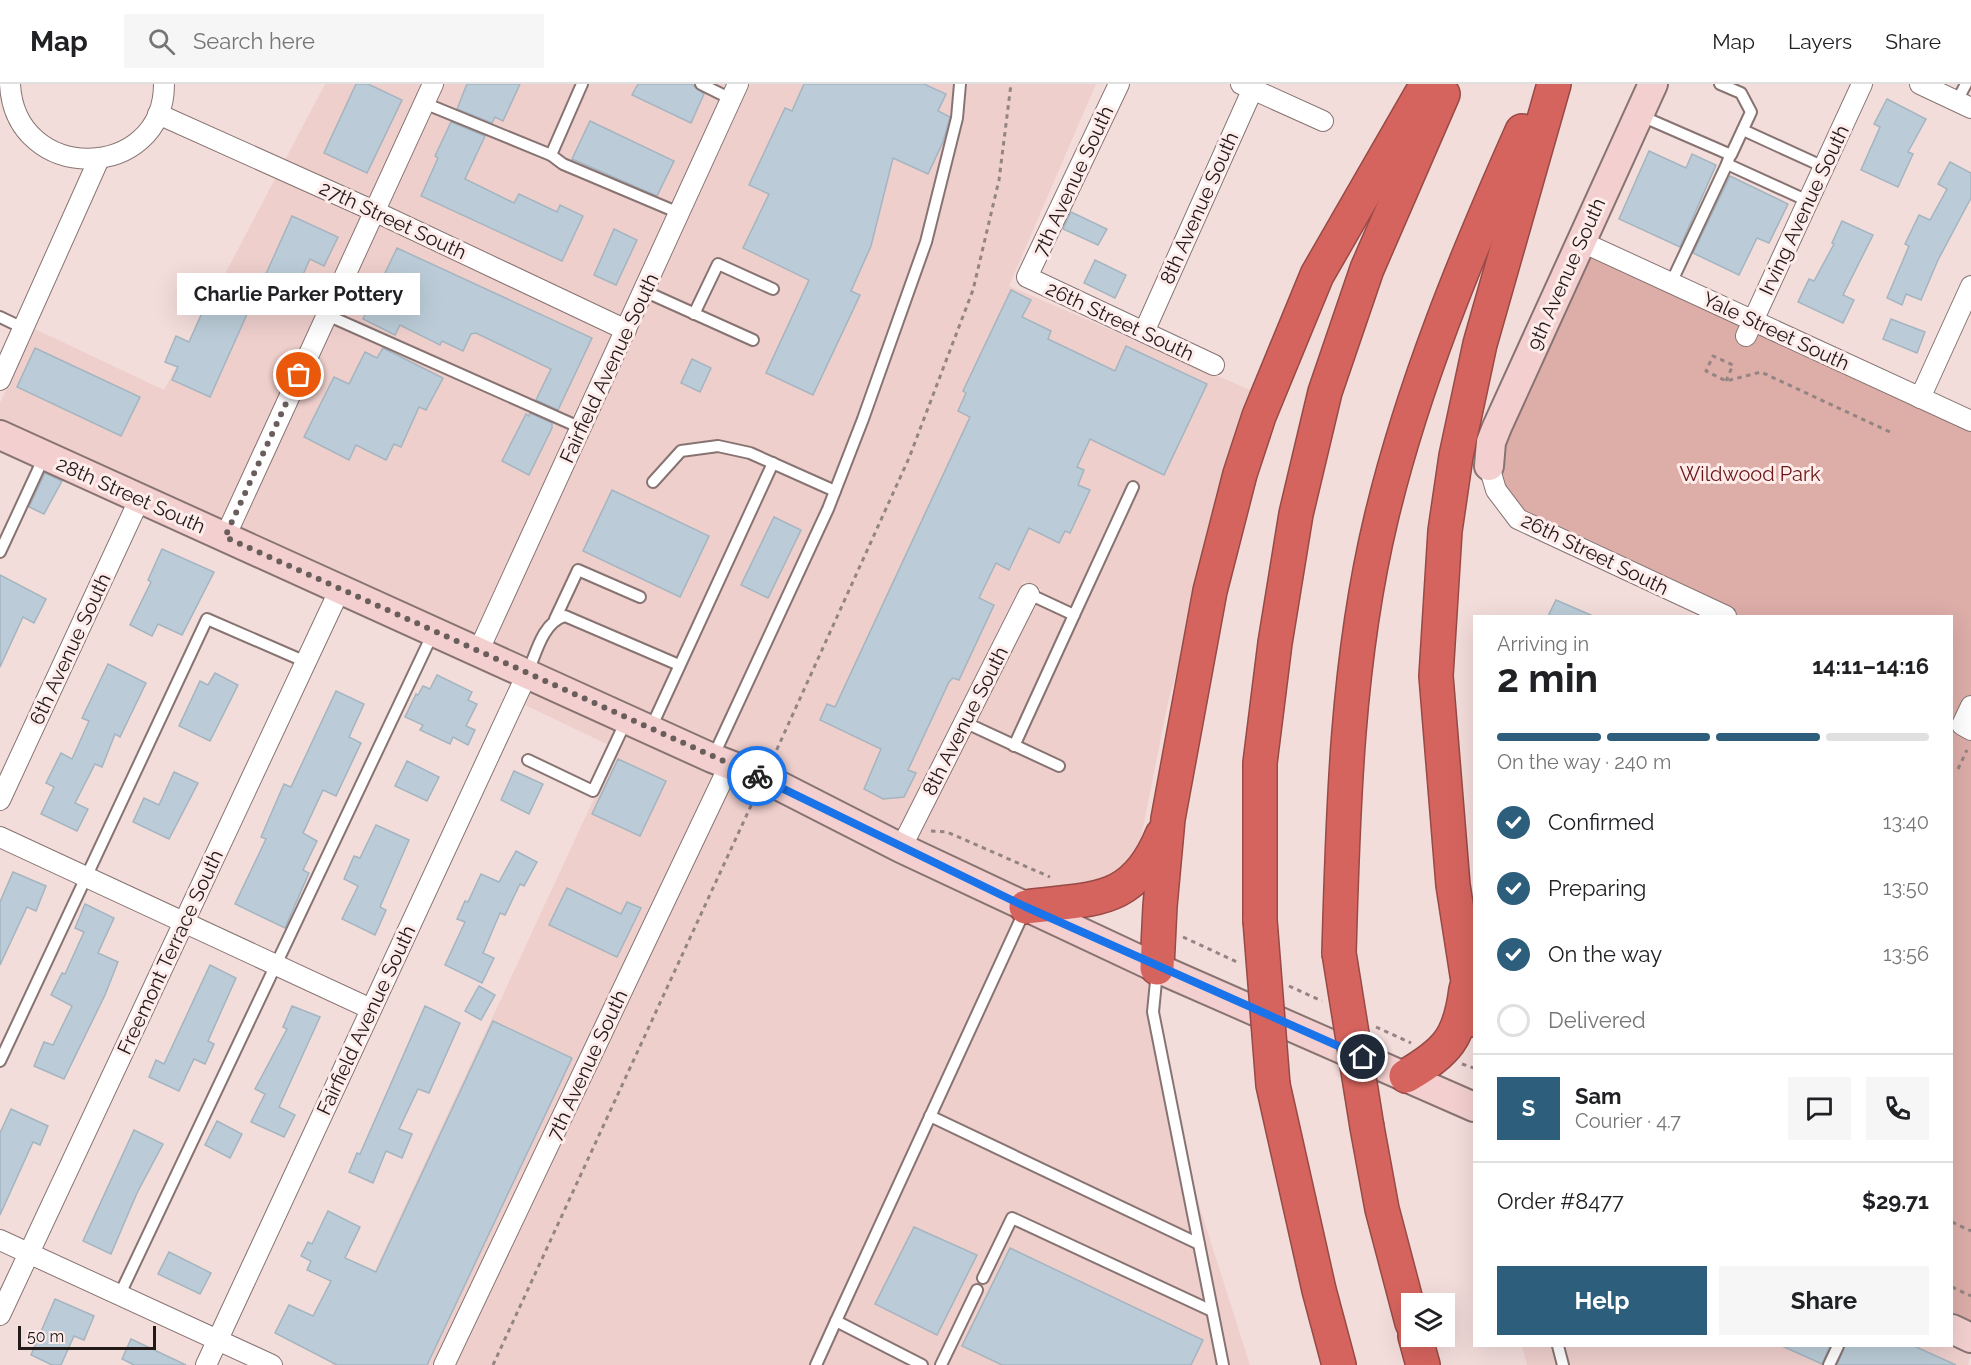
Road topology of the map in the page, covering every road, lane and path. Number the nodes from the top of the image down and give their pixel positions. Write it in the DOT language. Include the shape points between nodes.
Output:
graph roads {
  1 [pos="10,84"];
  2 [pos="164,84"];
  3 [pos="433,84"];
  4 [pos="582,84"];
  5 [pos="701,84"];
  6 [pos="960,84"];
  7 [pos="1011,84"];
  8 [pos="1119,84"];
  9 [pos="1427,84"];
  10 [pos="1448,84"];
  11 [pos="1542,84"];
  12 [pos="1554,84"];
  13 [pos="1653,84"];
  14 [pos="1720,84"];
  15 [pos="1862,84"];
  16 [pos="1920,84"];
  17 [pos="1249,86"];
  18 [pos="735,92"];
  19 [pos="1965,98"];
  20 [pos="424,103"];
  21 [pos="158,114"];
  22 [pos="1639,115"];
  23 [pos="1323,122"];
  24 [pos="1743,130"];
  25 [pos="551,155"];
  26 [pos="99,159"];
  27 [pos="1729,160"];
  28 [pos="1824,167"];
  29 [pos="1808,201"];
  30 [pos="374,211"];
  31 [pos="679,213"];
  32 [pos="1580,242"];
  33 [pos="1027,277"];
  34 [pos="1671,283"];
  35 [pos="1971,286"];
  36 [pos="773,289"];
  37 [pos="644,291"];
  38 [pos="694,314"];
  39 [pos="327,315"];
  40 [pos="0,317"];
  41 [pos="23,328"];
  42 [pos="1749,328"];
  43 [pos="626,330"];
  44 [pos="1144,332"];
  45 [pos="753,340"];
  46 [pos="1214,365"];
  47 [pos="0,380"];
  48 [pos="1726,381"];
  49 [pos="1920,398"];
  50 [pos="1971,422"];
  51 [pos="581,428"];
  52 [pos="1890,432"];
  53 [pos="0,435"];
  54 [pos="44,456"];
  55 [pos="773,464"];
  56 [pos="1489,466"];
  57 [pos="653,482"];
  58 [pos="1133,487"];
  59 [pos="835,491"];
  60 [pos="140,498"];
  61 [pos="225,537"];
  62 [pos="0,552"];
  63 [pos="340,589"];
  64 [pos="1029,594"];
  65 [pos="640,597"];
  66 [pos="1074,615"];
  67 [pos="1724,615"];
  68 [pos="555,619"];
  69 [pos="434,632"];
  70 [pos="478,652"];
  71 [pos="306,663"];
  72 [pos="679,665"];
  73 [pos="527,674"];
  74 [pos="1971,706"];
  75 [pos="964,722"];
  76 [pos="639,725"];
  77 [pos="1966,728"];
  78 [pos="1014,746"];
  79 [pos="1967,750"];
  80 [pos="528,760"];
  81 [pos="772,760"];
  82 [pos="721,762"];
  83 [pos="1059,766"];
  84 [pos="1958,769"];
  85 [pos="756,795"];
  86 [pos="0,800"];
  87 [pos="1168,819"];
  88 [pos="914,823"];
  89 [pos="0,837"];
  90 [pos="901,848"];
  91 [pos="85,876"];
  92 [pos="1053,878"];
  93 [pos="1026,907"];
  94 [pos="184,922"];
  95 [pos="277,965"];
  96 [pos="1157,968"];
  97 [pos="1467,979"];
  98 [pos="371,1009"];
  99 [pos="1473,1014"];
  100 [pos="0,1061"];
  101 [pos="1406,1076"];
  102 [pos="1473,1107"];
  103 [pos="930,1116"];
  104 [pos="1953,1222"];
  105 [pos="1971,1231"];
  106 [pos="0,1240"];
  107 [pos="1199,1244"];
  108 [pos="29,1253"];
  109 [pos="983,1278"];
  110 [pos="1953,1287"];
  111 [pos="977,1290"];
  112 [pos="1404,1293"];
  113 [pos="120,1294"];
  114 [pos="1971,1296"];
  115 [pos="1212,1311"];
  116 [pos="0,1314"];
  117 [pos="836,1321"];
  118 [pos="1953,1329"];
  119 [pos="1971,1338"];
  120 [pos="217,1340"];
  121 [pos="1418,1347"];
  122 [pos="1557,1347"];
  123 [pos="1838,1347"];
  124 [pos="206,1365"];
  125 [pos="272,1365"];
  126 [pos="444,1365"];
  127 [pos="494,1365"];
  128 [pos="816,1365"];
  129 [pos="922,1365"];
  130 [pos="941,1365"];
  131 [pos="1223,1365"];
  132 [pos="1339,1365"];
  133 [pos="1423,1365"];
  134 [pos="1563,1365"];
  135 [pos="1829,1365"];
  1 -- 26 [label="street" via="11,100 21,124 39,144 62,157"];
  2 -- 21 [label="street"];
  3 -- 20 [label="street"];
  4 -- 25 [label="lane"];
  5 -- 18 [label="lane"];
  6 -- 59 [label="lane" via="957,118 926,242"];
  7 -- 81 [label="path" via="999,180 970,300 909,458"];
  8 -- 33 [label="street, 7th Avenue South"];
  9 -- 87 [label="highway" via="1317,275 1259,416 1210,591"];
  10 -- 132 [label="highway, bridge" via="1367,269 1325,392 1296,514 1260,762 1260,920 1274,1085"];
  11 -- 112 [label="highway, bridge" via="1425,363 1380,520 1356,661 1345,761 1339,953 1366,1127"];
  12 -- 97 [label="highway" via="1480,344 1456,456 1446,531 1436,676 1452,874"];
  13 -- 22 [label="street, 9th Avenue South"];
  14 -- 24 [label="lane" via="1741,93 1752,112"];
  15 -- 28 [label="street, Irving Avenue South"];
  16 -- 19 [label="street"];
  17 -- 23 [label="street"];
  17 -- 44 [label="street, 8th Avenue South"];
  18 -- 31 [label="street, Fairfield Avenue South"];
  20 -- 25 [label="lane"];
  20 -- 30 [label="street"];
  21 -- 26 [label="street" via="147,133 130,148"];
  21 -- 30 [label="street, 27th Street South"];
  22 -- 27 [label="lane"];
  22 -- 32 [label="street, 9th Avenue South"];
  24 -- 27 [label="lane"];
  24 -- 28 [label="lane"];
  25 -- 31 [label="lane" via="563,164"];
  26 -- 41 [label="street"];
  27 -- 29 [label="lane"];
  27 -- 34 [label="lane"];
  28 -- 29 [label="street, Irving Avenue South"];
  29 -- 42 [label="street, Irving Avenue South"];
  30 -- 39 [label="street"];
  30 -- 43 [label="street, 27th Street South"];
  31 -- 37 [label="street, Fairfield Avenue South"];
  32 -- 34 [label="street, Yale Street South"];
  32 -- 56 [label="street, 9th Avenue South" via="1497,427"];
  33 -- 44 [label="street, 26th Street South"];
  34 -- 42 [label="street, Yale Street South"];
  35 -- 49 [label="street"];
  36 -- 38 [label="lane" via="718,264"];
  37 -- 38 [label="lane"];
  37 -- 43 [label="street, Fairfield Avenue South"];
  38 -- 45 [label="lane"];
  39 -- 51 [label="lane"];
  39 -- 61 [label="street"];
  40 -- 41 [label="lane"];
  41 -- 47 [label="street"];
  42 -- 49 [label="street, Yale Street South"];
  43 -- 51 [label="street, Fairfield Avenue South"];
  44 -- 46 [label="street, 26th Street South"];
  48 -- 48 [label="path" via="1706,371 1713,356 1733,365"];
  48 -- 52 [label="path" via="1761,372"];
  49 -- 50 [label="street, Yale Street South"];
  51 -- 70 [label="street, Fairfield Avenue South"];
  53 -- 54 [label="street, 28th Street South"];
  54 -- 60 [label="street, 28th Street South"];
  54 -- 62 [label="lane"];
  55 -- 57 [label="lane" via="750,453 718,446 681,451"];
  55 -- 59 [label="lane"];
  55 -- 72 [label="lane"];
  56 -- 67 [label="street, 26th Street South" via="1496,490 1518,519"];
  58 -- 66 [label="lane"];
  59 -- 82 [label="lane"];
  60 -- 61 [label="street, 28th Street South"];
  60 -- 86 [label="street, 6th Avenue South"];
  61 -- 63 [label="street, 28th Street South"];
  63 -- 69 [label="street, 28th Street South"];
  63 -- 71 [label="street, Freemont Terrace South"];
  64 -- 66 [label="lane"];
  64 -- 75 [label="street, 8th Avenue South"];
  65 -- 68 [label="lane" via="578,570"];
  66 -- 78 [label="lane"];
  68 -- 72 [label="lane" via="565,616"];
  68 -- 73 [label="lane"];
  69 -- 70 [label="street, 28th Street South"];
  69 -- 95 [label="lane"];
  70 -- 73 [label="street, 28th Street South"];
  71 -- 91 [label="lane" via="207,620"];
  71 -- 94 [label="street, Freemont Terrace South"];
  72 -- 76 [label="lane"];
  73 -- 76 [label="street, 28th Street South"];
  73 -- 98 [label="street, Fairfield Avenue South"];
  74 -- 77 [label="street"];
  75 -- 78 [label="lane"];
  75 -- 88 [label="street, 8th Avenue South"];
  76 -- 80 [label="lane" via="593,791"];
  76 -- 82 [label="street, 28th Street South"];
  78 -- 83 [label="lane"];
  79 -- 84 [label="path"];
  82 -- 90 [label="street, 28th Street South" via="764,778"];
  82 -- 126 [label="street, 7th Avenue South"];
  85 -- 127 [label="path"];
  87 -- 93 [label="highway" via="1155,853 1133,882 1105,897"];
  87 -- 96 [label="highway"];
  88 -- 90 [label="street, 8th Avenue South"];
  88 -- 92 [label="path" via="947,832"];
  89 -- 91 [label="street"];
  90 -- 93 [label="street, 28th Street South"];
  91 -- 94 [label="street"];
  91 -- 100 [label="lane"];
  93 -- 96 [label="street, 28th Street South"];
  93 -- 103 [label="lane"];
  94 -- 95 [label="street"];
  94 -- 108 [label="street, Freemont Terrace South"];
  95 -- 98 [label="street"];
  95 -- 113 [label="lane"];
  96 -- 101 [label="street, 28th Street South"];
  96 -- 107 [label="lane" via="1153,1012"];
  97 -- 99 [label="highway"];
  97 -- 101 [label="highway" via="1464,1008 1453,1039 1435,1059"];
  98 -- 120 [label="street, Fairfield Avenue South"];
  101 -- 102 [label="street, 28th Street South"];
  103 -- 107 [label="lane"];
  103 -- 117 [label="lane"];
  104 -- 105 [label="path"];
  106 -- 108 [label="street"];
  107 -- 115 [label="lane"];
  108 -- 113 [label="street"];
  108 -- 116 [label="street, Freemont Terrace South"];
  109 -- 115 [label="lane" via="1012,1218"];
  110 -- 114 [label="path"];
  111 -- 130 [label="lane"];
  113 -- 120 [label="street"];
  115 -- 131 [label="lane"];
  117 -- 128 [label="lane"];
  117 -- 129 [label="lane"];
  118 -- 119 [label="street"];
  120 -- 124 [label="street, Fairfield Avenue South"];
  120 -- 125 [label="street"];
  121 -- 133 [label="highway"];
  122 -- 134 [label="lane"];
  123 -- 135 [label="lane"];
}
